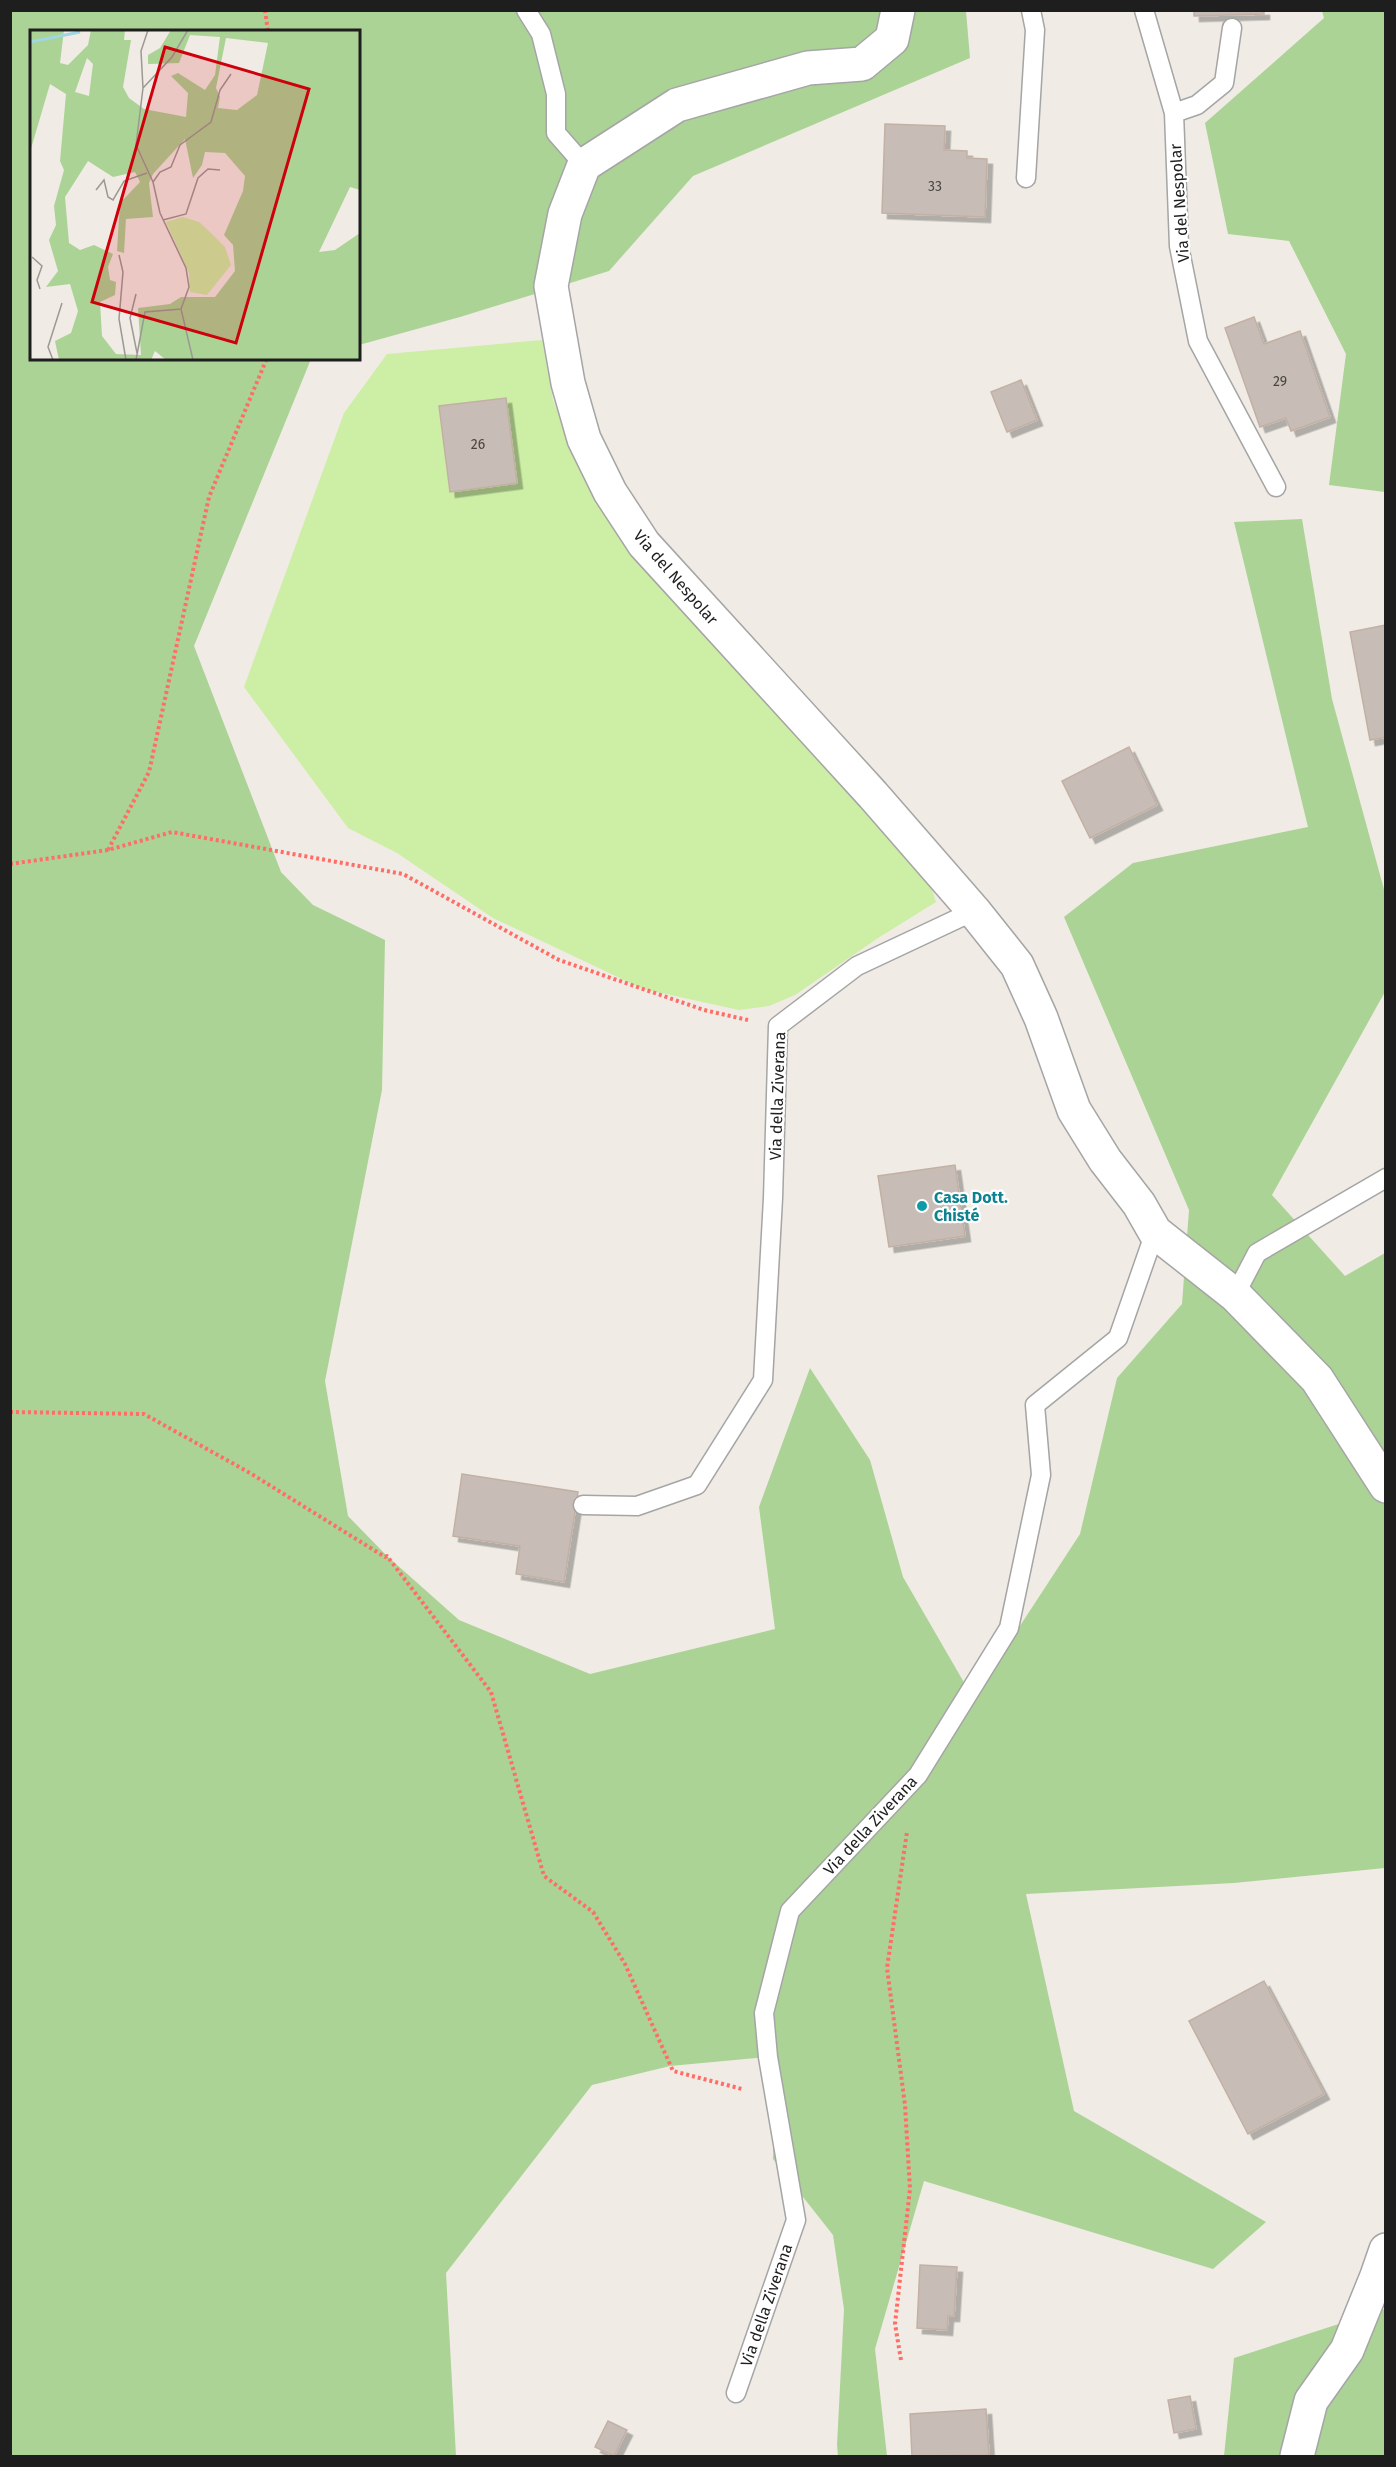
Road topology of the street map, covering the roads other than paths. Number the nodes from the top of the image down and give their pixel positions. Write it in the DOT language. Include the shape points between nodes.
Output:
graph roads {
  1 [pos="526,10"];
  2 [pos="898,10"];
  3 [pos="1031,10"];
  4 [pos="1144,10"];
  5 [pos="1232,28"];
  6 [pos="1174,113"];
  7 [pos="584,165"];
  8 [pos="1026,178"];
  9 [pos="1276,487"];
  10 [pos="974,911"];
  11 [pos="1386,1178"];
  12 [pos="1155,1232"];
  13 [pos="1235,1295"];
  14 [pos="1386,1486"];
  15 [pos="583,1505"];
  16 [pos="1386,2250"];
  17 [pos="736,2393"];
  18 [pos="1297,2457"];
  1 -- 7 [label="lane" via="541,34 556,94 556,133"];
  2 -- 7 [label="street" via="892,39 862,64 808,68 677,105"];
  3 -- 8 [label="lane" via="1035,30"];
  4 -- 6 [label="lane, Via del Nespolar"];
  5 -- 6 [label="lane" via="1224,83 1197,105"];
  6 -- 9 [label="lane, Via del Nespolar" via="1179,246 1198,341"];
  7 -- 10 [label="street, Via del Nespolar" via="565,214 551,286 568,382 584,439 610,492 644,544"];
  10 -- 12 [label="street" via="1017,965 1074,1110"];
  10 -- 15 [label="lane, Via della Ziverana" via="857,966 778,1026 763,1380 697,1485 637,1506"];
  11 -- 13 [label="lane" via="1257,1253"];
  12 -- 13 [label="street"];
  12 -- 17 [label="lane, Via della Ziverana" via="1118,1338 1035,1405 1041,1475 1009,1628 918,1775 790,1911 764,2013 796,2220"];
  13 -- 14 [label="street" via="1317,1379"];
  16 -- 18 [label="street" via="1347,2350 1311,2401"];
}
